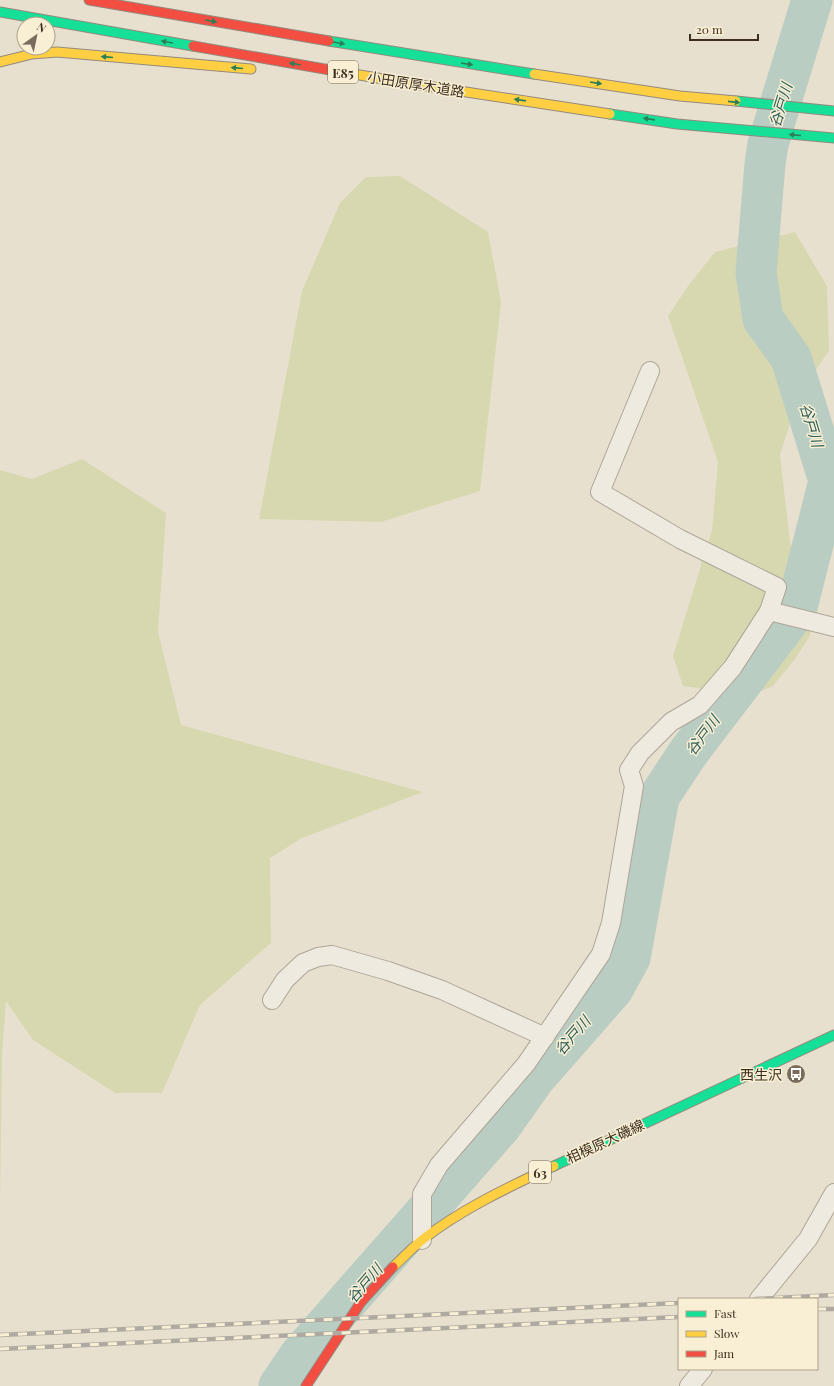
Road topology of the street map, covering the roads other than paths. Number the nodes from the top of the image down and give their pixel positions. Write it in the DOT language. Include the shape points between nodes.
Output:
graph roads {
  1 [pos="89,0"];
  2 [pos="0,12"];
  3 [pos="0,62"];
  4 [pos="260,70"];
  5 [pos="300,74"];
  6 [pos="401,82"];
  7 [pos="834,111"];
  8 [pos="834,138"];
  9 [pos="650,371"];
  10 [pos="774,612"];
  11 [pos="834,627"];
  12 [pos="272,1000"];
  13 [pos="834,1035"];
  14 [pos="545,1037"];
  15 [pos="834,1193"];
  16 [pos="422,1232"];
  17 [pos="760,1298"];
  18 [pos="702,1370"];
  19 [pos="306,1386"];
  20 [pos="689,1386"];
  1 -- 7 [label="main road, 小田原厚木道路 / E85, one-way" via="403,54 696,98"];
  6 -- 2 [label="main road, 小田原厚木道路 / E85, one-way"];
  4 -- 3 [label="main road, one-way" via="57,52 32,54"];
  5 -- 6 [label="main road"];
  8 -- 6 [label="main road, 小田原厚木道路 / E85, one-way" via="688,125"];
  9 -- 10 [label="street" via="600,492 680,539 777,587"];
  10 -- 11 [label="street"];
  10 -- 14 [label="street" via="733,667 700,705 671,722 640,753 629,770 634,786 611,923 601,954"];
  12 -- 14 [label="street" via="285,980 303,963 332,955 442,990"];
  13 -- 16 [label="main road, 相模原大磯線 / 63" via="510,1186 458,1216"];
  14 -- 16 [label="street" via="526,1064 439,1165 422,1194"];
  15 -- 17 [label="street" via="808,1239"];
  16 -- 19 [label="main road, 相模原大磯線 / 63" via="361,1302"];
  18 -- 20 [label="street"];
}
